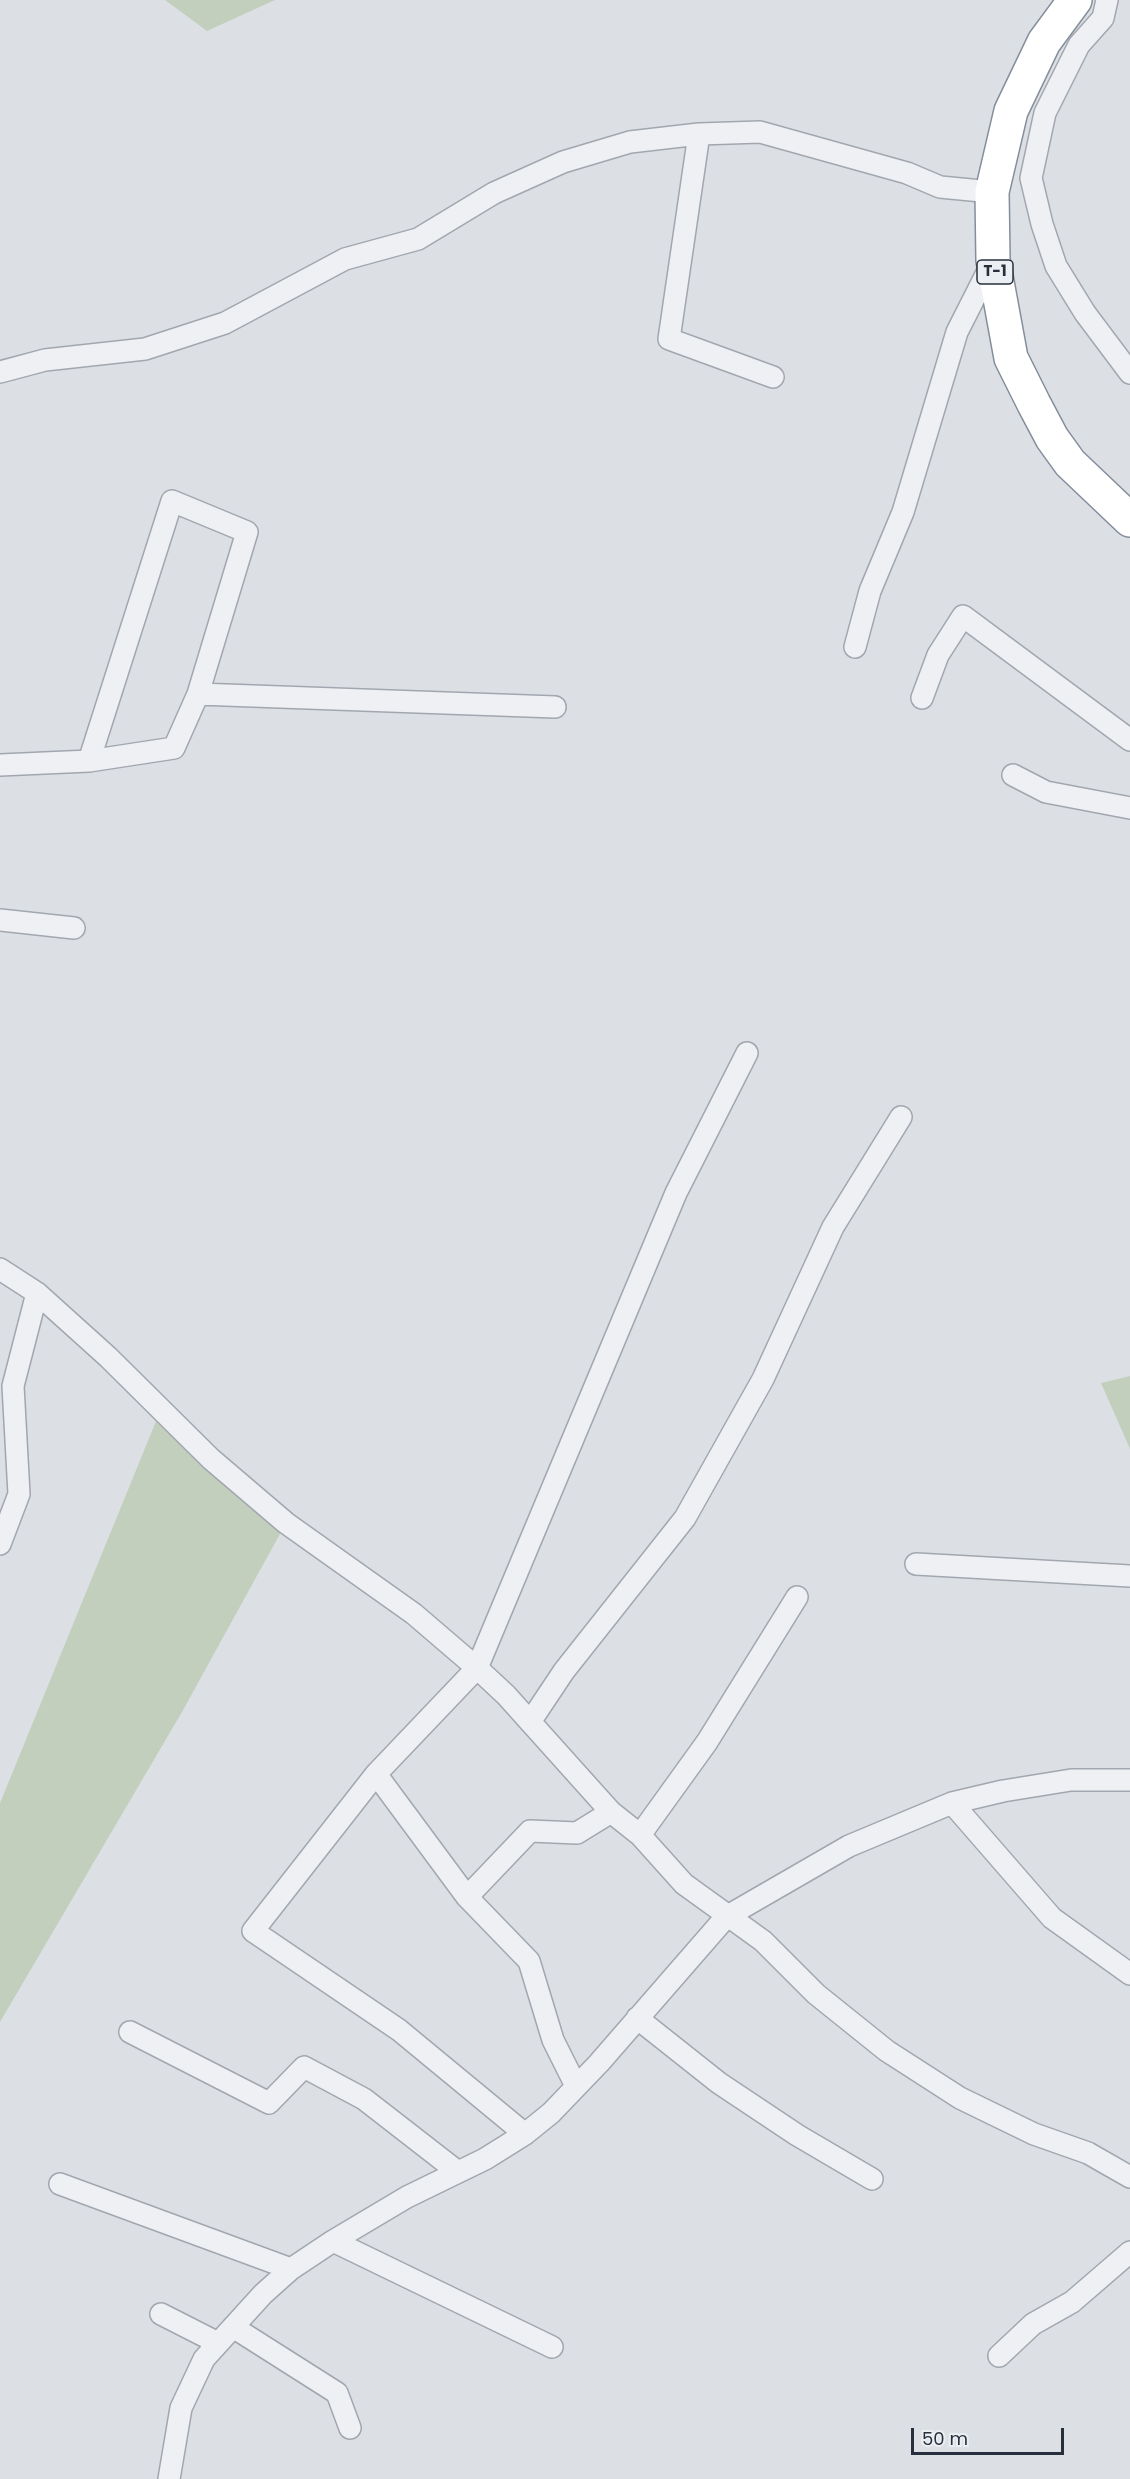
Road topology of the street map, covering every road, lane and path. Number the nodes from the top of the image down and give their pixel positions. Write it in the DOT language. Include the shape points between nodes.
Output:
graph roads {
  1 [pos="1075,0"];
  2 [pos="1107,0"];
  3 [pos="699,134"];
  4 [pos="993,192"];
  5 [pos="993,260"];
  6 [pos="0,372"];
  7 [pos="1130,373"];
  8 [pos="773,377"];
  9 [pos="1130,520"];
  10 [pos="855,647"];
  11 [pos="198,694"];
  12 [pos="922,698"];
  13 [pos="555,707"];
  14 [pos="1130,740"];
  15 [pos="89,761"];
  16 [pos="0,765"];
  17 [pos="1012,775"];
  18 [pos="1130,808"];
  19 [pos="0,920"];
  20 [pos="74,928"];
  21 [pos="747,1053"];
  22 [pos="901,1117"];
  23 [pos="0,1269"];
  24 [pos="37,1293"];
  25 [pos="0,1544"];
  26 [pos="916,1564"];
  27 [pos="1130,1575"];
  28 [pos="797,1597"];
  29 [pos="477,1668"];
  30 [pos="530,1722"];
  31 [pos="376,1774"];
  32 [pos="1130,1780"];
  33 [pos="952,1803"];
  34 [pos="611,1812"];
  35 [pos="640,1834"];
  36 [pos="468,1897"];
  37 [pos="726,1917"];
  38 [pos="1130,1974"];
  39 [pos="637,2018"];
  40 [pos="130,2032"];
  41 [pos="576,2086"];
  42 [pos="525,2134"];
  43 [pos="458,2172"];
  44 [pos="1130,2177"];
  45 [pos="872,2180"];
  46 [pos="60,2184"];
  47 [pos="333,2241"];
  48 [pos="1130,2252"];
  49 [pos="291,2268"];
  50 [pos="161,2314"];
  51 [pos="233,2327"];
  52 [pos="218,2343"];
  53 [pos="552,2347"];
  54 [pos="999,2356"];
  55 [pos="350,2428"];
  56 [pos="169,2479"];
  1 -- 4 [label="highway, T-1" via="1044,42 1011,111"];
  2 -- 7 [label="street" via="1103,18 1079,45 1045,113 1031,178 1056,266"];
  3 -- 4 [label="street" via="760,132 907,173 940,187"];
  3 -- 6 [label="street" via="630,142 563,162 494,193 418,239 345,259 225,323 145,349 45,360"];
  3 -- 8 [label="street" via="669,339"];
  4 -- 5 [label="highway, T-1"];
  5 -- 9 [label="highway, T-1" via="1011,358 1034,404 1070,463"];
  5 -- 10 [label="street" via="957,332 903,512 870,591"];
  11 -- 13 [label="street"];
  11 -- 15 [label="street" via="174,748"];
  11 -- 15 [label="street" via="247,532 172,501"];
  12 -- 14 [label="street" via="938,655 963,616"];
  15 -- 16 [label="street"];
  17 -- 18 [label="street" via="1046,792"];
  19 -- 20 [label="street"];
  21 -- 29 [label="street" via="642,1270 613,1349"];
  22 -- 30 [label="street" via="833,1227 763,1378 685,1518 564,1671"];
  23 -- 24 [label="street"];
  24 -- 25 [label="street" via="13,1386 19,1494"];
  24 -- 29 [label="street" via="211,1459 294,1530 414,1614"];
  26 -- 27 [label="street"];
  28 -- 35 [label="street" via="707,1742"];
  29 -- 30 [label="street"];
  29 -- 31 [label="street"];
  30 -- 34 [label="street"];
  31 -- 36 [label="street"];
  31 -- 42 [label="street" via="253,1931 399,2030"];
  32 -- 33 [label="street" via="1071,1780"];
  33 -- 37 [label="street" via="849,1846"];
  33 -- 38 [label="street" via="1052,1918"];
  34 -- 35 [label="street"];
  34 -- 36 [label="street" via="577,1833 530,1831"];
  35 -- 37 [label="street" via="684,1884"];
  36 -- 41 [label="street" via="529,1962 553,2040"];
  37 -- 39 [label="street"];
  37 -- 44 [label="street" via="763,1941 816,1994 887,2051 960,2098 1034,2134 1088,2153"];
  39 -- 41 [label="street"];
  39 -- 45 [label="street" via="719,2083"];
  40 -- 43 [label="street" via="269,2103 304,2067 364,2099"];
  41 -- 42 [label="street"];
  42 -- 43 [label="street"];
  43 -- 47 [label="street" via="406,2197"];
  46 -- 49 [label="street"];
  47 -- 49 [label="street"];
  47 -- 53 [label="street"];
  48 -- 54 [label="street" via="1072,2302 1033,2324"];
  49 -- 51 [label="street"];
  50 -- 52 [label="street"];
  51 -- 52 [label="street"];
  51 -- 55 [label="street" via="337,2393"];
  52 -- 56 [label="street" via="204,2359 181,2408"];
}
